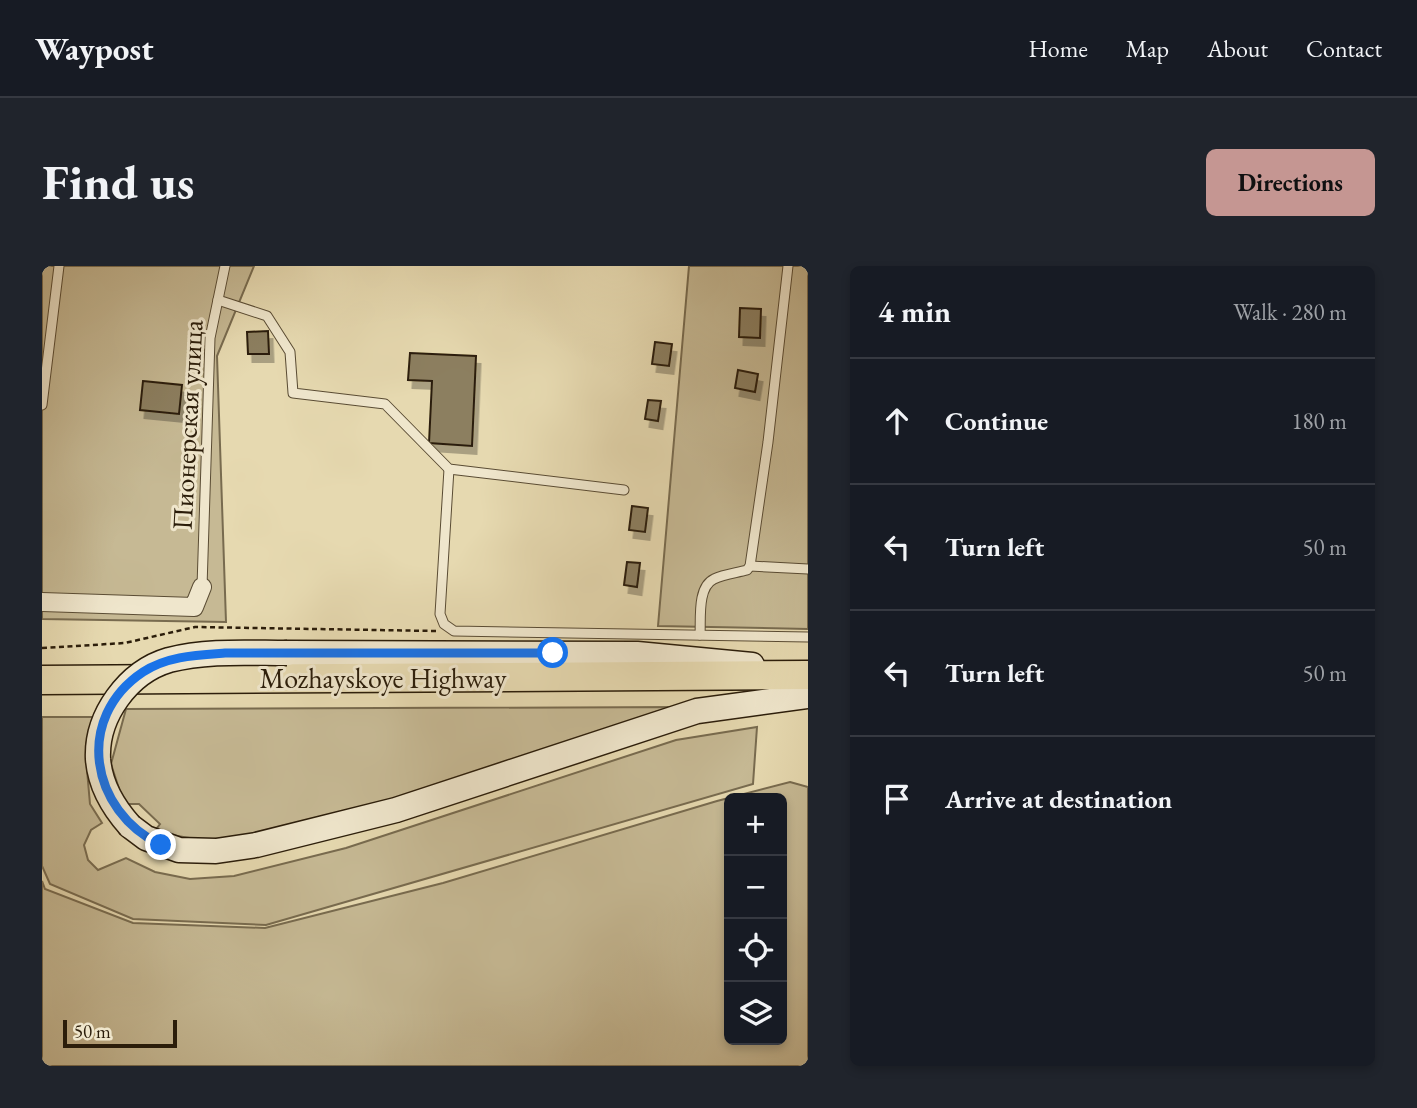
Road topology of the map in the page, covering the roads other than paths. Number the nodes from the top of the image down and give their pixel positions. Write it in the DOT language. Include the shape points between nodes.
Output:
graph roads {
  1 [pos="59,266"];
  2 [pos="225,266"];
  3 [pos="788,266"];
  4 [pos="218,300"];
  5 [pos="42,405"];
  6 [pos="449,470"];
  7 [pos="624,490"];
  8 [pos="750,566"];
  9 [pos="808,569"];
  10 [pos="202,587"];
  11 [pos="42,602"];
  12 [pos="699,635"];
  13 [pos="808,636"];
  14 [pos="808,673"];
  15 [pos="42,680"];
  16 [pos="808,694"];
  17 [pos="42,697"];
  1 -- 5 [label="lane"];
  2 -- 4 [label="lane, Пионерская улица"];
  3 -- 8 [label="lane"];
  4 -- 6 [label="lane" via="267,316 290,352 293,393 385,404"];
  4 -- 10 [label="lane, Пионерская улица" via="210,338"];
  6 -- 7 [label="lane"];
  6 -- 12 [label="lane" via="440,614 448,628 461,632"];
  8 -- 9 [label="lane"];
  8 -- 12 [label="lane" via="712,580 705,588"];
  10 -- 11 [label="street" via="194,607"];
  12 -- 13 [label="lane"];
  14 -- 15 [label="main road, Mozhayskoye Highway"];
  14 -- 16 [label="main road, bridge" via="637,654 192,655 166,661 127,684 105,718 98,759 110,799 146,838 179,850 216,851 396,810 697,711"];
  16 -- 17 [label="main road, Mozhayskoye Highway"];
}
